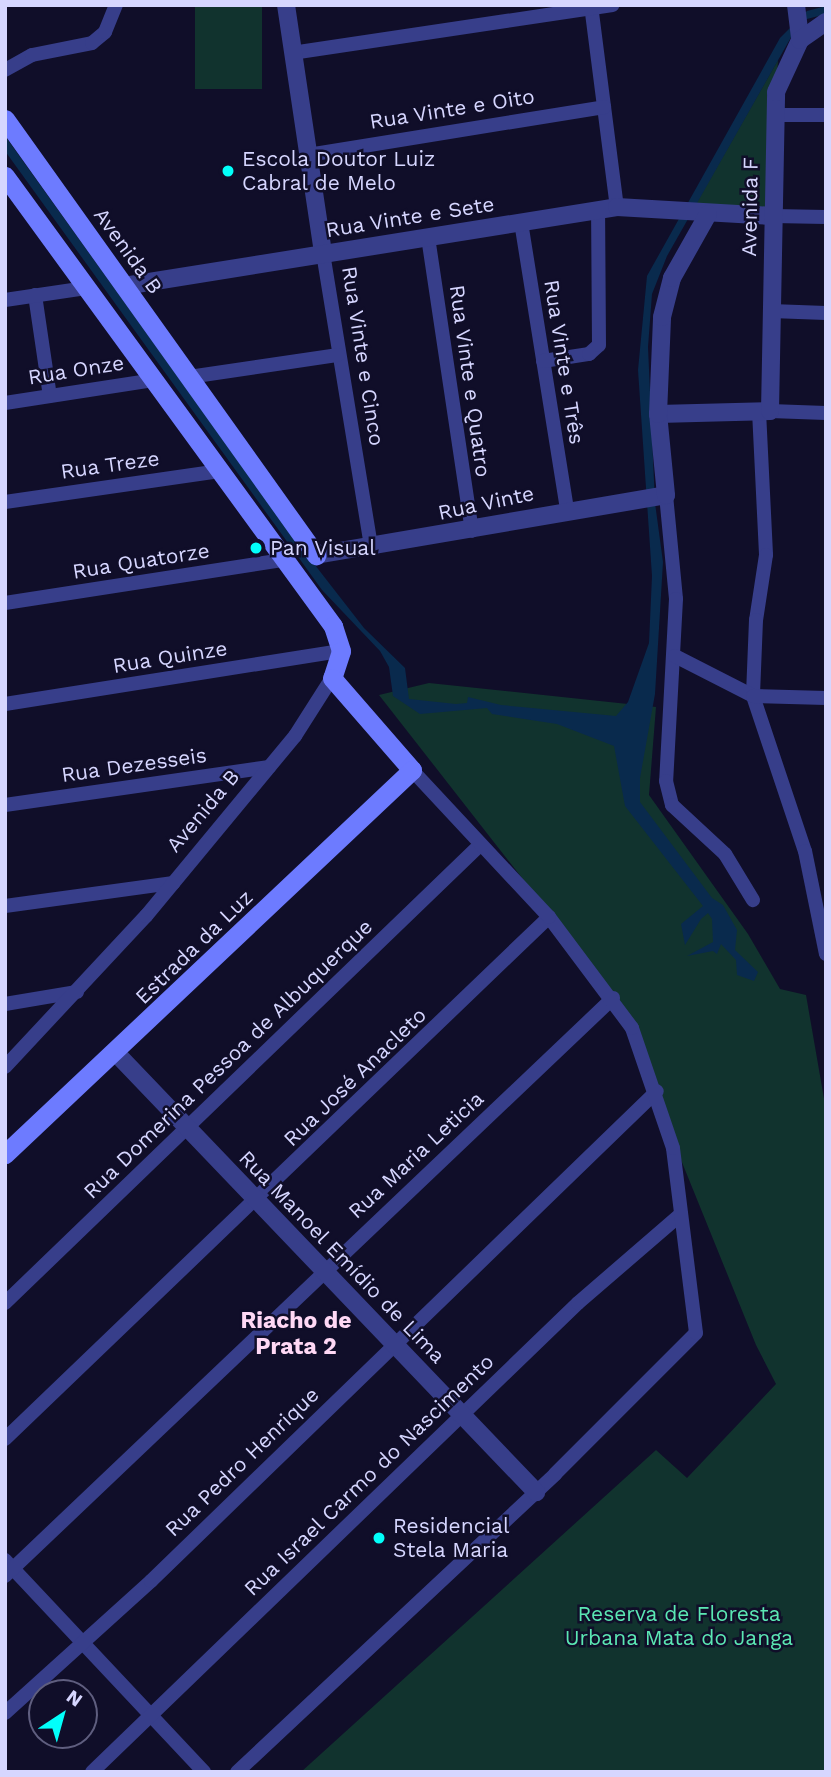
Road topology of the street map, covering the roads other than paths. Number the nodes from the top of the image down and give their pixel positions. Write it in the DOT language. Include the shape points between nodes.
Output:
graph roads {
  1 [pos="116,5"];
  2 [pos="286,5"];
  3 [pos="612,5"];
  4 [pos="796,6"];
  5 [pos="591,7"];
  6 [pos="826,22"];
  7 [pos="800,36"];
  8 [pos="292,53"];
  9 [pos="5,70"];
  10 [pos="604,107"];
  11 [pos="774,115"];
  12 [pos="826,115"];
  13 [pos="5,119"];
  14 [pos="308,155"];
  15 [pos="5,176"];
  16 [pos="13,199"];
  17 [pos="617,207"];
  18 [pos="598,210"];
  19 [pos="705,214"];
  20 [pos="773,216"];
  21 [pos="826,217"];
  22 [pos="521,222"];
  23 [pos="428,237"];
  24 [pos="323,253"];
  25 [pos="124,286"];
  26 [pos="86,288"];
  27 [pos="35,295"];
  28 [pos="5,300"];
  29 [pos="771,312"];
  30 [pos="826,313"];
  31 [pos="338,355"];
  32 [pos="542,362"];
  33 [pos="189,377"];
  34 [pos="153,380"];
  35 [pos="50,396"];
  36 [pos="5,402"];
  37 [pos="764,411"];
  38 [pos="826,413"];
  39 [pos="658,414"];
  40 [pos="220,471"];
  41 [pos="664,495"];
  42 [pos="5,502"];
  43 [pos="566,509"];
  44 [pos="472,531"];
  45 [pos="371,547"];
  46 [pos="316,555"];
  47 [pos="284,560"];
  48 [pos="5,603"];
  49 [pos="341,651"];
  50 [pos="676,656"];
  51 [pos="331,678"];
  52 [pos="752,696"];
  53 [pos="826,698"];
  54 [pos="5,704"];
  55 [pos="269,767"];
  56 [pos="412,770"];
  57 [pos="5,805"];
  58 [pos="480,845"];
  59 [pos="173,883"];
  60 [pos="753,900"];
  61 [pos="5,906"];
  62 [pos="549,918"];
  63 [pos="826,954"];
  64 [pos="77,992"];
  65 [pos="613,998"];
  66 [pos="5,1004"];
  67 [pos="116,1053"];
  68 [pos="5,1067"];
  69 [pos="657,1091"];
  70 [pos="187,1127"];
  71 [pos="5,1154"];
  72 [pos="257,1200"];
  73 [pos="681,1214"];
  74 [pos="324,1270"];
  75 [pos="5,1303"];
  76 [pos="394,1343"];
  77 [pos="461,1415"];
  78 [pos="5,1438"];
  79 [pos="536,1492"];
  80 [pos="8,1568"];
  81 [pos="83,1642"];
  82 [pos="5,1713"];
  83 [pos="152,1714"];
  84 [pos="92,1772"];
  85 [pos="204,1772"];
  86 [pos="237,1772"];
  1 -- 9 [label="street" via="105,32 92,43 32,55"];
  2 -- 8 [label="street, Rua Vinte e Cinco"];
  3 -- 5 [label="street"];
  4 -- 7 [label="street"];
  5 -- 8 [label="street"];
  5 -- 10 [label="street"];
  6 -- 7 [label="street, Avenida F"];
  7 -- 11 [label="street, Avenida F" via="779,77"];
  8 -- 14 [label="street, Rua Vinte e Cinco"];
  10 -- 14 [label="street, Rua Vinte e Oito"];
  10 -- 17 [label="street"];
  11 -- 12 [label="street"];
  11 -- 20 [label="street, Avenida F"];
  13 -- 25 [label="main road, Avenida B"];
  14 -- 24 [label="street, Rua Vinte e Cinco"];
  15 -- 16 [label="main road"];
  16 -- 26 [label="main road"];
  17 -- 18 [label="street, Rua Vinte e Sete"];
  17 -- 19 [label="street, Rua Vinte e Sete"];
  18 -- 22 [label="street, Rua Vinte e Sete"];
  18 -- 32 [label="street" via="599,345 589,354"];
  19 -- 20 [label="street, Rua Vinte e Sete"];
  19 -- 39 [label="street" via="666,295"];
  20 -- 21 [label="street"];
  20 -- 29 [label="street, Avenida F"];
  22 -- 23 [label="street, Rua Vinte e Sete"];
  22 -- 32 [label="street, Rua Vinte e Três"];
  23 -- 24 [label="street, Rua Vinte e Sete"];
  23 -- 44 [label="street, Rua Vinte e Quatro"];
  24 -- 25 [label="street, Rua Vinte e Sete"];
  24 -- 31 [label="street, Rua Vinte e Cinco"];
  25 -- 33 [label="main road, Avenida B"];
  26 -- 27 [label="street"];
  26 -- 34 [label="main road"];
  27 -- 28 [label="street"];
  27 -- 35 [label="street"];
  29 -- 30 [label="street"];
  29 -- 37 [label="street, Avenida F"];
  31 -- 33 [label="street"];
  31 -- 45 [label="street, Rua Vinte e Cinco"];
  32 -- 43 [label="street, Rua Vinte e Três"];
  33 -- 46 [label="main road, Avenida B"];
  34 -- 35 [label="street, Rua Onze"];
  34 -- 40 [label="main road"];
  35 -- 36 [label="street, Rua Onze"];
  37 -- 38 [label="street"];
  37 -- 39 [label="street"];
  37 -- 52 [label="street, Avenida F" via="766,555 756,620"];
  39 -- 41 [label="street"];
  40 -- 42 [label="street, Rua Treze"];
  40 -- 47 [label="main road"];
  41 -- 43 [label="street, Rua Vinte"];
  41 -- 50 [label="street" via="676,599"];
  43 -- 44 [label="street, Rua Vinte"];
  44 -- 45 [label="street, Rua Vinte"];
  45 -- 46 [label="street, Rua Vinte"];
  46 -- 47 [label="main road"];
  47 -- 48 [label="street, Rua Quatorze"];
  47 -- 49 [label="main road" via="334,626"];
  49 -- 51 [label="main road, Avenida B"];
  49 -- 54 [label="street, Rua Quinze"];
  50 -- 52 [label="street"];
  50 -- 60 [label="street" via="666,781 673,805 725,854"];
  51 -- 55 [label="street, Avenida B" via="295,736"];
  51 -- 56 [label="main road"];
  52 -- 53 [label="street"];
  52 -- 63 [label="street" via="805,851"];
  55 -- 57 [label="street, Rua Dezesseis"];
  55 -- 59 [label="street, Avenida B"];
  56 -- 58 [label="street"];
  56 -- 67 [label="main road, Estrada da Luz"];
  58 -- 62 [label="street"];
  58 -- 70 [label="street, Rua Domerina Pessoa de Albuquerque"];
  59 -- 61 [label="street"];
  59 -- 64 [label="street, Avenida B"];
  62 -- 65 [label="street"];
  62 -- 72 [label="street, Rua José Anacleto"];
  64 -- 66 [label="street"];
  64 -- 68 [label="street, Avenida B"];
  65 -- 69 [label="street" via="632,1028"];
  65 -- 74 [label="street, Rua Maria Leticia"];
  67 -- 70 [label="street, Rua Manoel Emídio de Lima"];
  67 -- 71 [label="main road, Estrada da Luz"];
  69 -- 73 [label="street" via="673,1148"];
  69 -- 76 [label="street, Rua Pedro Henrique"];
  70 -- 72 [label="street, Rua Manoel Emídio de Lima"];
  70 -- 75 [label="street, Rua Domerina Pessoa de Albuquerque"];
  72 -- 74 [label="street, Rua Manoel Emídio de Lima"];
  72 -- 78 [label="street, Rua José Anacleto"];
  73 -- 77 [label="street, Rua Israel Carmo do Nascimento" via="578,1303"];
  73 -- 79 [label="street" via="696,1333"];
  74 -- 76 [label="street, Rua Manoel Emídio de Lima"];
  74 -- 80 [label="street, Rua Maria Leticia"];
  76 -- 77 [label="street, Rua Manoel Emídio de Lima"];
  76 -- 81 [label="street, Rua Pedro Henrique"];
  77 -- 79 [label="street, Rua Manoel Emídio de Lima"];
  77 -- 83 [label="street, Rua Israel Carmo do Nascimento"];
  79 -- 86 [label="street"];
  80 -- 81 [label="street"];
  81 -- 82 [label="street, Rua Pedro Henrique"];
  81 -- 83 [label="street"];
  83 -- 84 [label="street, Rua Israel Carmo do Nascimento"];
  83 -- 85 [label="street"];
}
